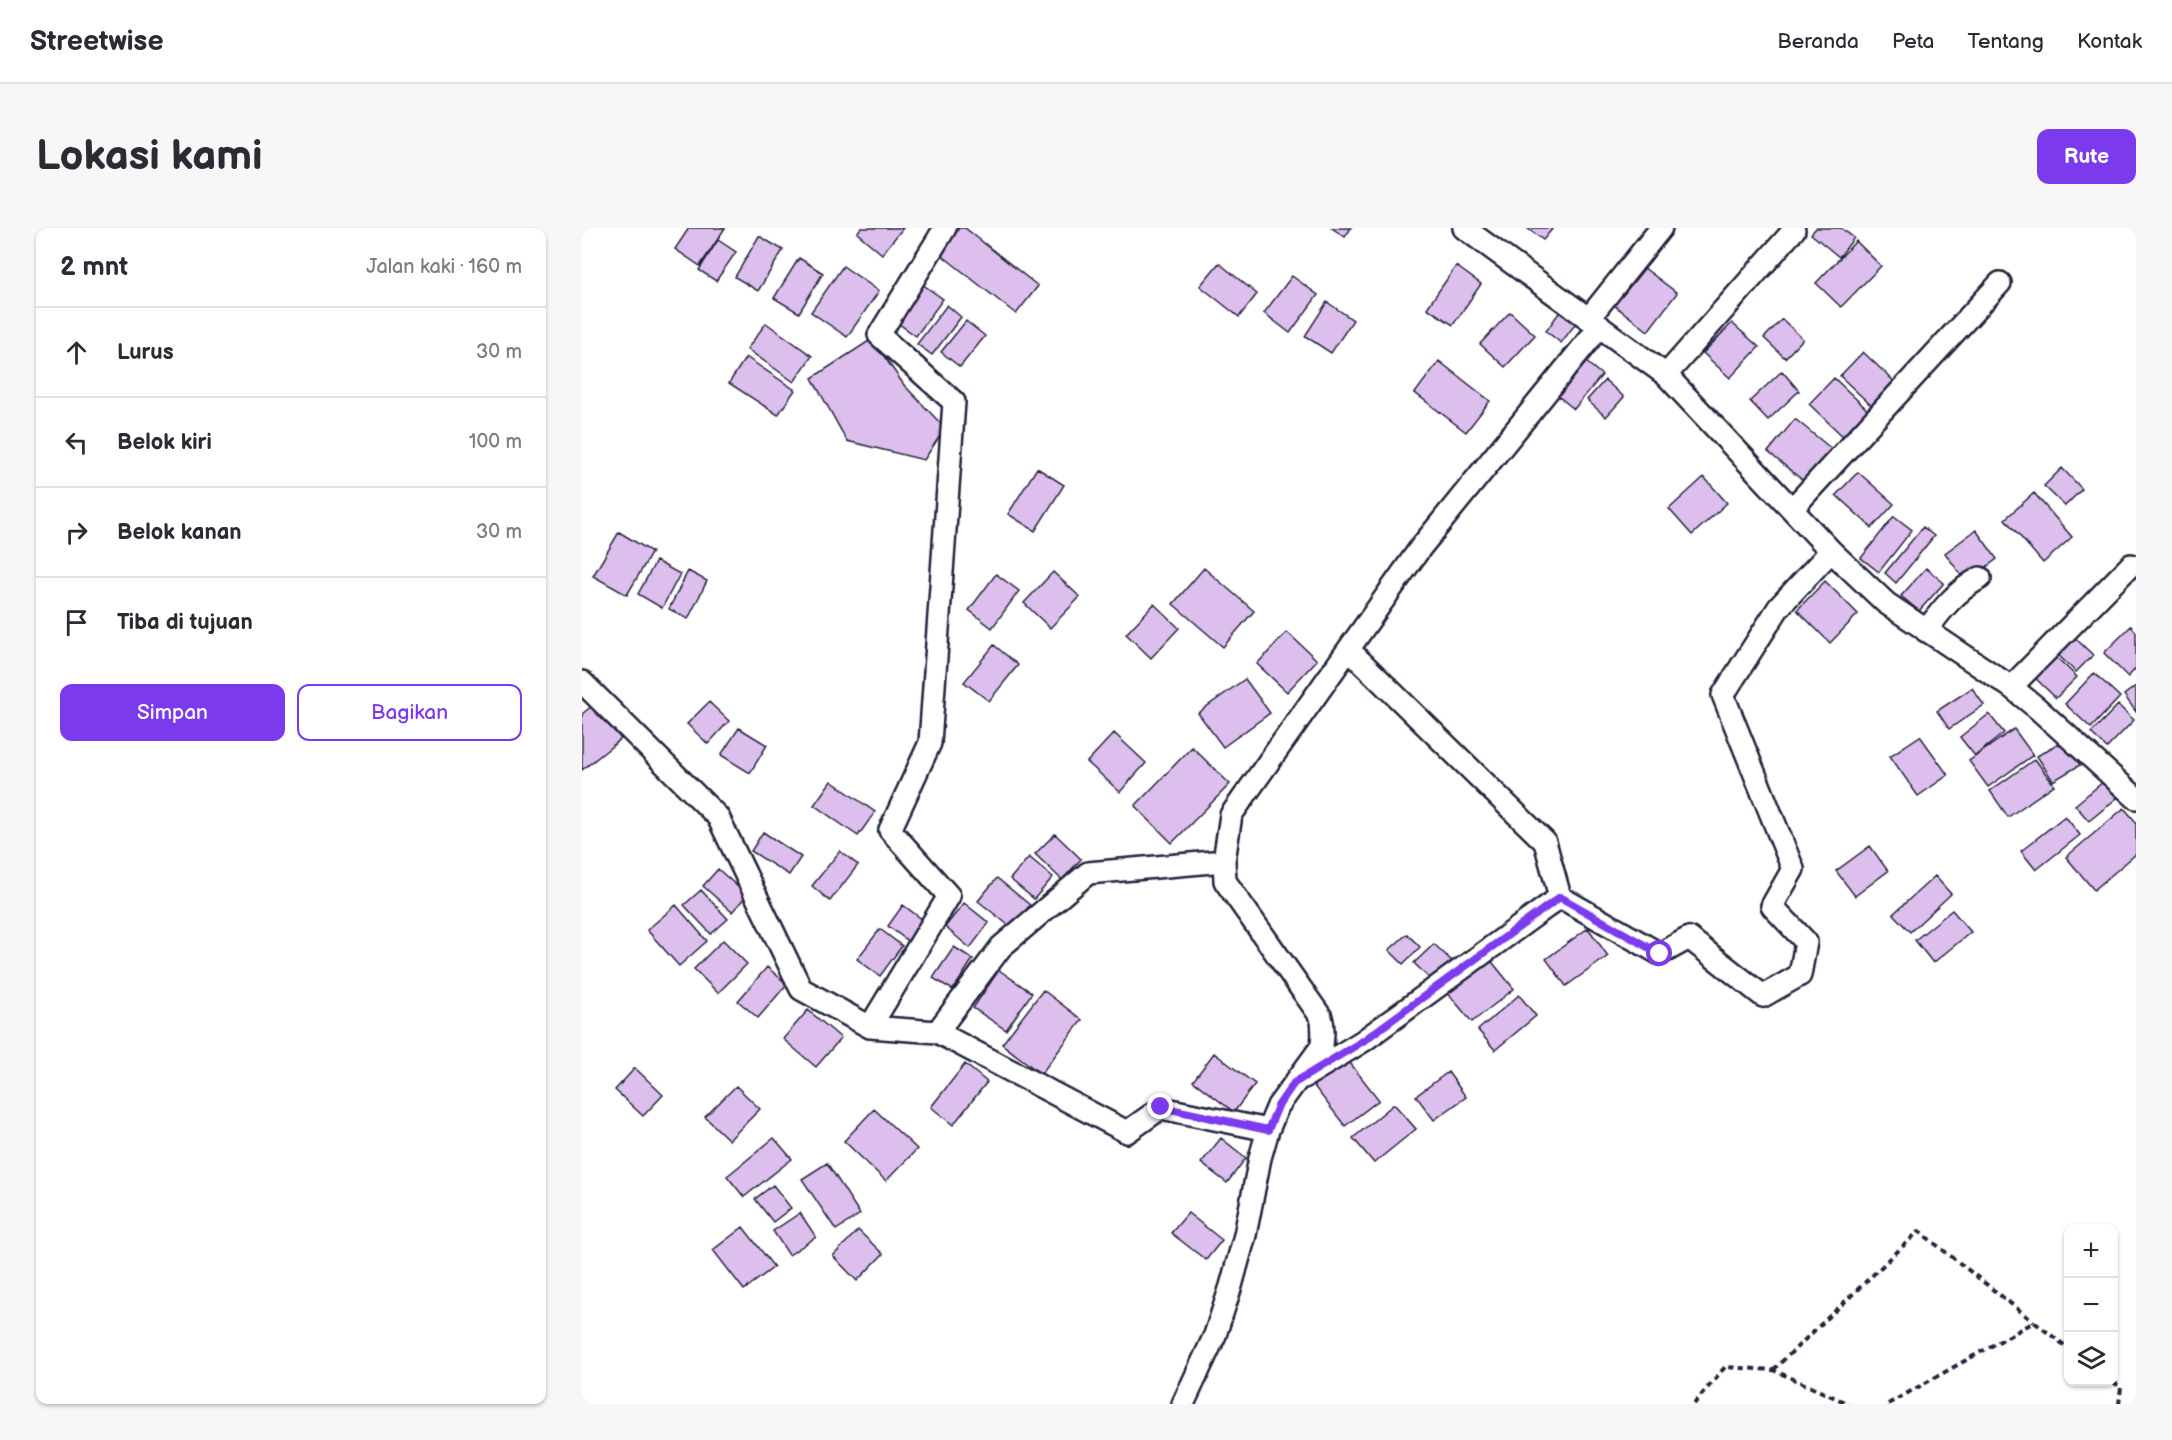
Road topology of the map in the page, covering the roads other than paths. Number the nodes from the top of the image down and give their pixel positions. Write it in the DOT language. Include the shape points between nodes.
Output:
graph roads {
  1 [pos="945,228"];
  2 [pos="1464,228"];
  3 [pos="1661,228"];
  4 [pos="1794,230"];
  5 [pos="2000,283"];
  6 [pos="1594,322"];
  7 [pos="1666,375"];
  8 [pos="1792,509"];
  9 [pos="1831,550"];
  10 [pos="2131,565"];
  11 [pos="1980,578"];
  12 [pos="1926,631"];
  13 [pos="1349,650"];
  14 [pos="582,682"];
  15 [pos="2011,687"];
  16 [pos="2136,798"];
  17 [pos="1224,861"];
  18 [pos="1560,897"];
  19 [pos="870,1027"];
  20 [pos="937,1032"];
  21 [pos="1294,1083"];
  22 [pos="1268,1130"];
  23 [pos="1183,1404"];
  1 -- 19 [label="street" via="879,335 954,402 930,743 890,831 949,896"];
  2 -- 6 [label="street"];
  3 -- 6 [label="street"];
  4 -- 7 [label="street"];
  5 -- 8 [label="street"];
  6 -- 7 [label="street"];
  6 -- 13 [label="street" via="1421,547"];
  7 -- 8 [label="street"];
  8 -- 9 [label="street"];
  9 -- 12 [label="street" via="1886,603"];
  9 -- 18 [label="street" via="1779,607 1723,695 1793,869 1772,906 1806,942 1800,975 1762,996 1689,938 1660,954"];
  10 -- 15 [label="street"];
  11 -- 12 [label="street" via="1953,597"];
  12 -- 15 [label="street"];
  13 -- 17 [label="street" via="1231,815"];
  13 -- 18 [label="street" via="1545,842"];
  14 -- 19 [label="street" via="718,817 801,989"];
  15 -- 16 [label="street"];
  17 -- 20 [label="street" via="1088,873 1001,947"];
  17 -- 21 [label="street" via="1225,881 1324,1026 1322,1046"];
  18 -- 21 [label="street" via="1363,1041"];
  19 -- 20 [label="street"];
  20 -- 22 [label="street" via="1127,1132 1161,1107"];
  21 -- 22 [label="street"];
  22 -- 23 [label="street" via="1231,1286 1215,1335"];
}
